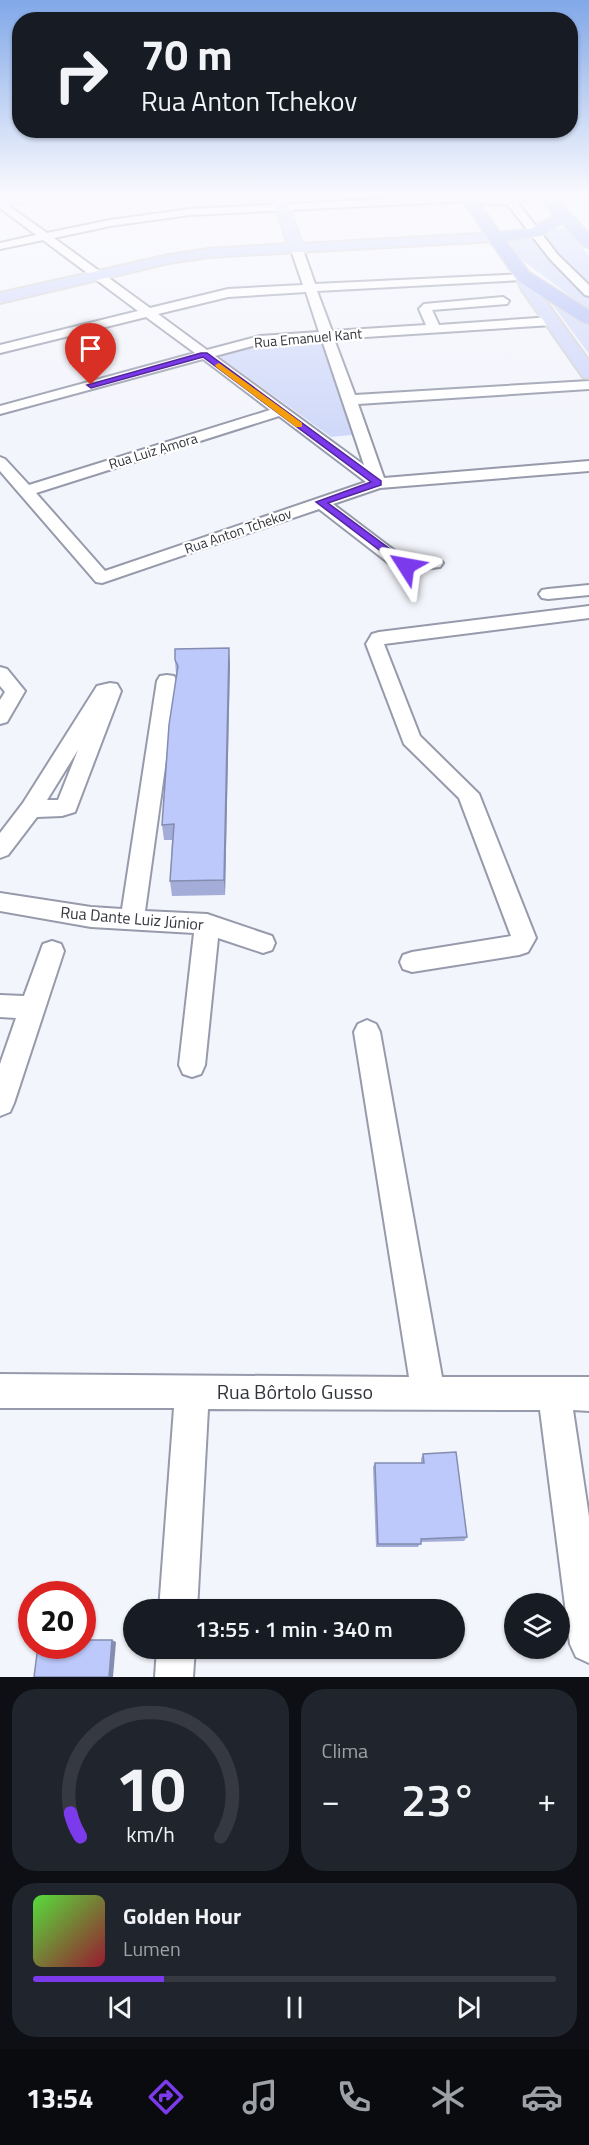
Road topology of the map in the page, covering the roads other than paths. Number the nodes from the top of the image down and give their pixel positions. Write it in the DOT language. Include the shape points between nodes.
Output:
graph roads {
  1 [pos="101,274"];
  2 [pos="306,274"];
  3 [pos="571,274"];
  4 [pos="98,275"];
  5 [pos="523,276"];
  6 [pos="466,279"];
  7 [pos="310,287"];
  8 [pos="489,292"];
  9 [pos="589,292"];
  10 [pos="0,298"];
  11 [pos="503,301"];
  12 [pos="148,312"];
  13 [pos="589,318"];
  14 [pos="552,321"];
  15 [pos="434,328"];
  16 [pos="327,335"];
  17 [pos="0,349"];
  18 [pos="204,354"];
  19 [pos="589,373"];
  20 [pos="589,386"];
  21 [pos="349,400"];
  22 [pos="0,410"];
  23 [pos="281,411"];
  24 [pos="364,442"];
  25 [pos="327,445"];
  26 [pos="0,462"];
  27 [pos="583,466"];
  28 [pos="378,483"];
  29 [pos="589,487"];
  30 [pos="25,490"];
  31 [pos="321,502"];
  32 [pos="434,563"];
  33 [pos="589,590"];
  34 [pos="548,594"];
  35 [pos="589,612"];
  36 [pos="0,674"];
  37 [pos="166,681"];
  38 [pos="0,717"];
  39 [pos="31,809"];
  40 [pos="0,849"];
  41 [pos="0,902"];
  42 [pos="132,920"];
  43 [pos="207,924"];
  44 [pos="263,943"];
  45 [pos="52,951"];
  46 [pos="412,962"];
  47 [pos="0,1006"];
  48 [pos="32,1008"];
  49 [pos="367,1032"];
  50 [pos="192,1065"];
  51 [pos="0,1103"];
  52 [pos="0,1391"];
  53 [pos="192,1392"];
  54 [pos="428,1393"];
  55 [pos="554,1394"];
  56 [pos="589,1394"];
  57 [pos="179,1599"];
  58 [pos="589,1644"];
  59 [pos="175,1659"];
  60 [pos="174,1677"];
  1 -- 4 [label="main road"];
  2 -- 7 [label="street"];
  3 -- 9 [label="street"];
  4 -- 10 [label="main road"];
  4 -- 12 [label="street"];
  5 -- 6 [label="street"];
  5 -- 13 [label="highway"];
  5 -- 14 [label="main road"];
  6 -- 7 [label="street"];
  6 -- 8 [label="street"];
  7 -- 12 [label="street" via="228,293"];
  7 -- 16 [label="street"];
  11 -- 15 [label="street" via="428,307 425,309"];
  12 -- 17 [label="street"];
  12 -- 18 [label="street"];
  14 -- 15 [label="street, Rua Emanuel Kant"];
  14 -- 19 [label="main road"];
  15 -- 16 [label="street, Rua Emanuel Kant"];
  16 -- 18 [label="street, Rua Emanuel Kant" via="260,340"];
  16 -- 21 [label="street"];
  18 -- 22 [label="street, Rua Emanuel Kant"];
  18 -- 23 [label="street"];
  20 -- 21 [label="street"];
  21 -- 24 [label="street"];
  23 -- 25 [label="street"];
  23 -- 30 [label="street, Rua Luiz Amora"];
  24 -- 25 [label="street"];
  24 -- 28 [label="street"];
  25 -- 28 [label="street"];
  26 -- 30 [label="street"];
  27 -- 28 [label="street, Rua Anton Tchekov"];
  27 -- 29 [label="street"];
  28 -- 31 [label="street, Rua Anton Tchekov"];
  30 -- 31 [label="street, Rua Anton Tchekov" via="102,578"];
  31 -- 32 [label="street" via="401,564"];
  33 -- 34 [label="street"];
  35 -- 46 [label="street" via="379,638 375,644 411,739 468,794 524,938 519,945"];
  36 -- 38 [label="street" via="15,691"];
  37 -- 42 [label="street"];
  39 -- 39 [label="street" via="104,690 110,688 67,806"];
  39 -- 40 [label="street"];
  41 -- 42 [label="street, Rua Dante Luiz Júnior"];
  42 -- 43 [label="street, Rua Dante Luiz Júnior"];
  43 -- 44 [label="street, Rua Dante Luiz Júnior"];
  43 -- 50 [label="street"];
  45 -- 48 [label="street"];
  47 -- 48 [label="street"];
  48 -- 51 [label="street"];
  49 -- 54 [label="street"];
  52 -- 53 [label="street, Rua Bôrtolo Gusso"];
  53 -- 54 [label="street, Rua Bôrtolo Gusso"];
  53 -- 57 [label="street"];
  54 -- 55 [label="street, Rua Bôrtolo Gusso"];
  55 -- 56 [label="street, Rua Bôrtolo Gusso"];
  55 -- 58 [label="street"];
  59 -- 60 [label="street"];
}
